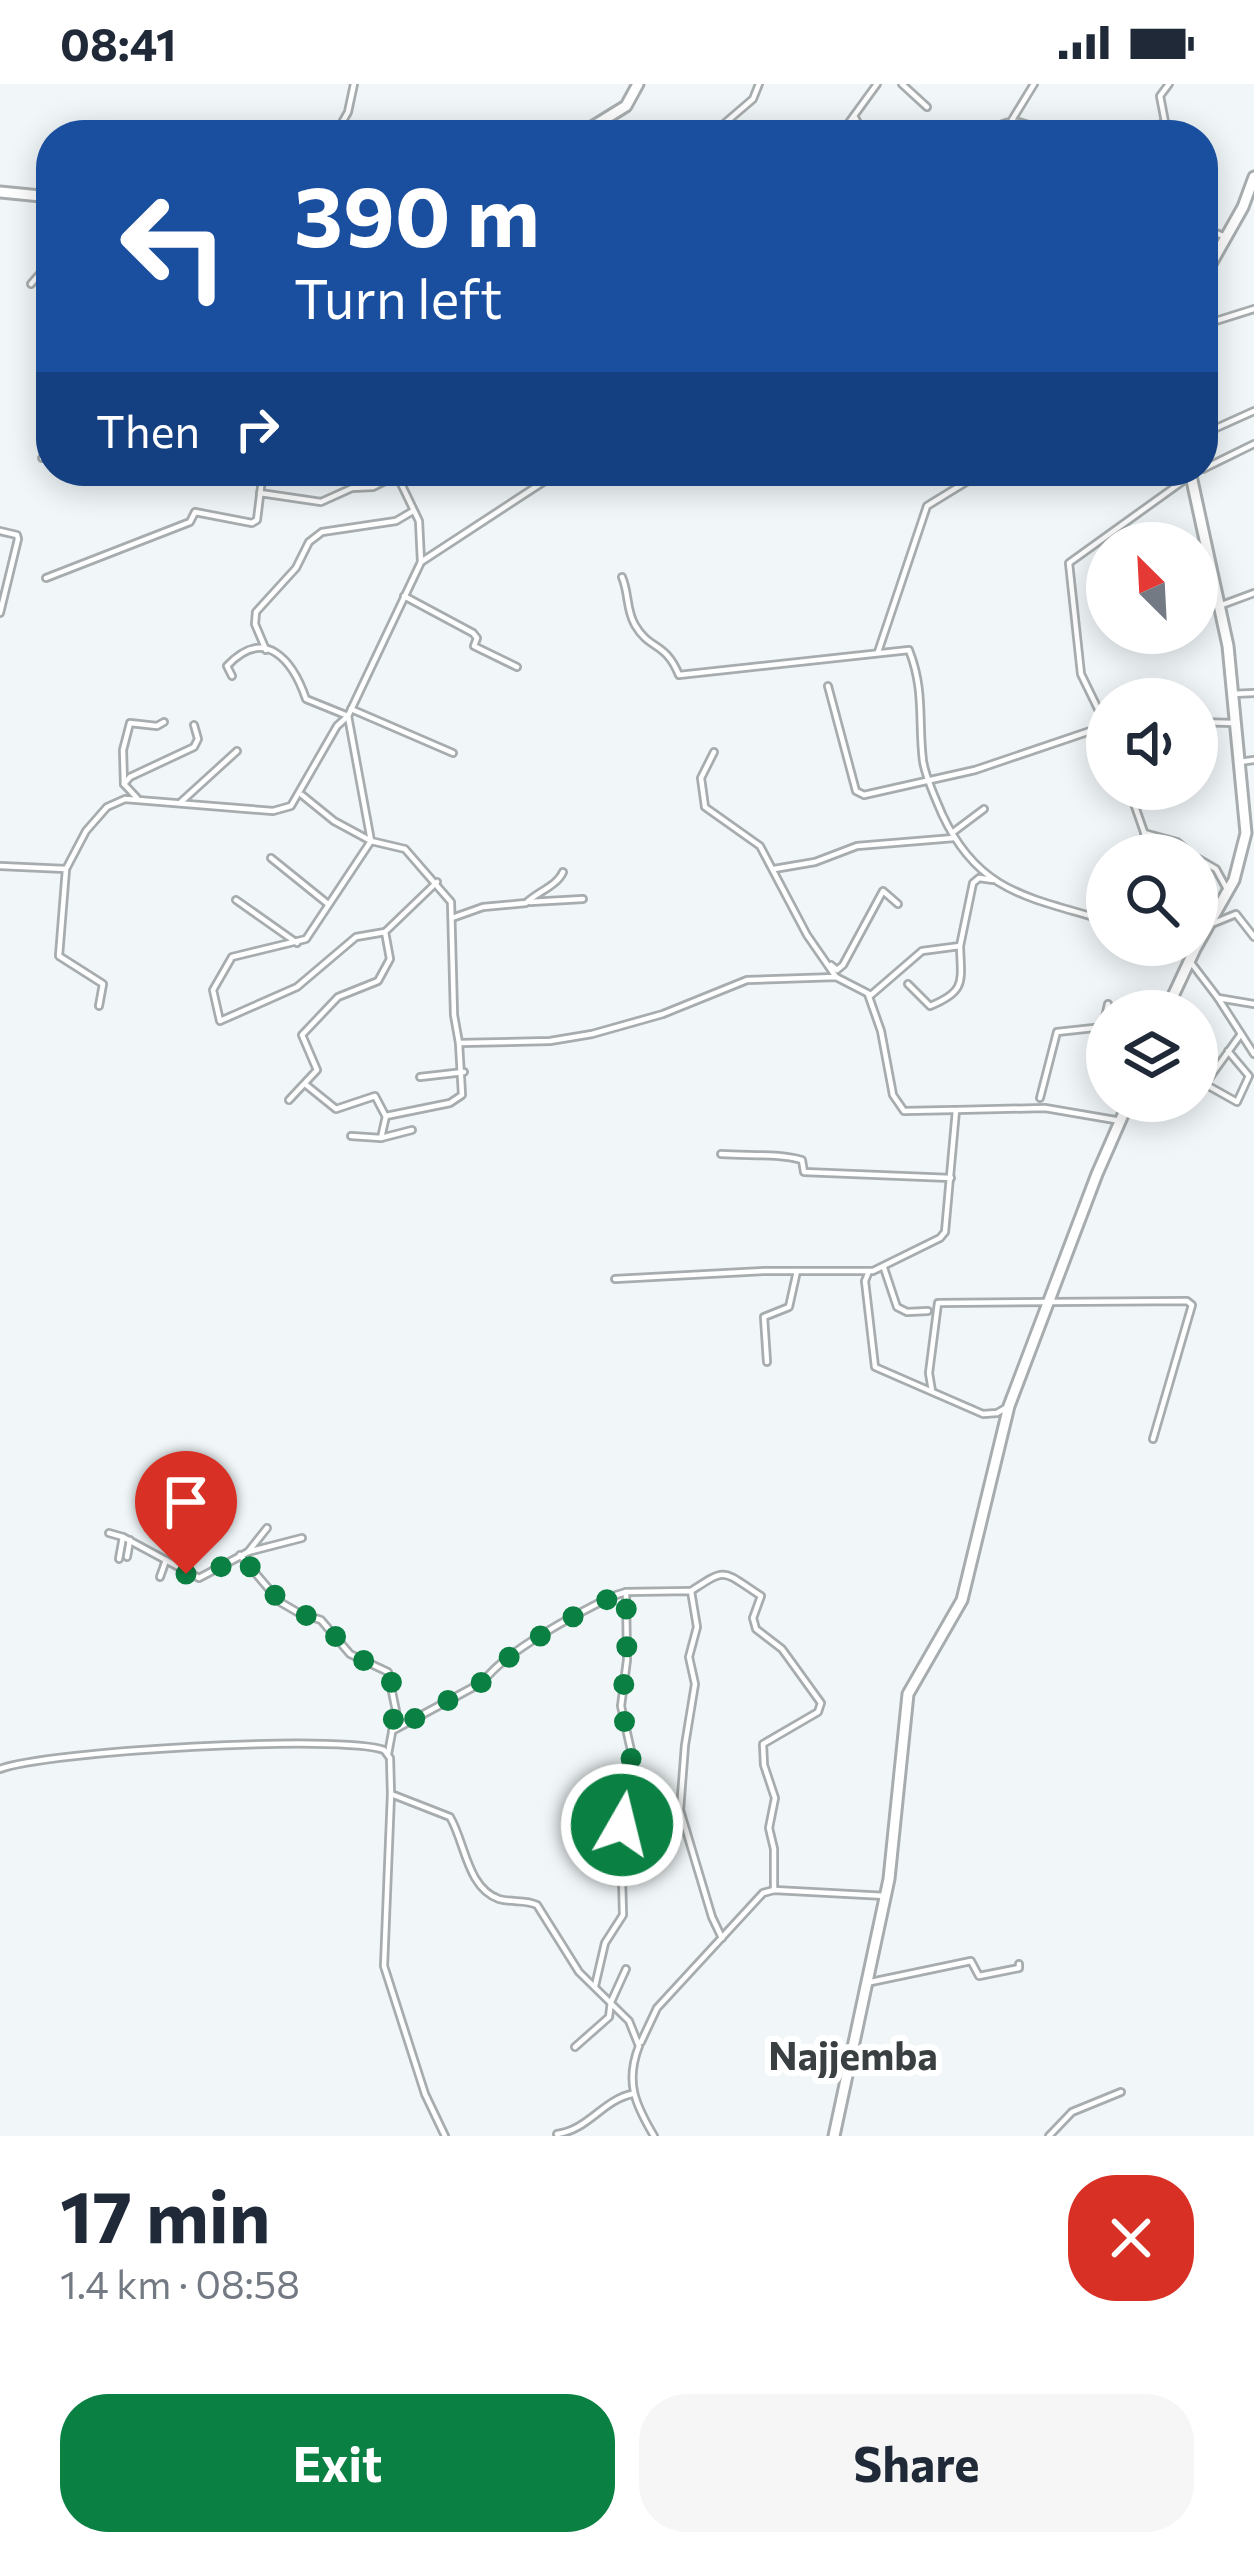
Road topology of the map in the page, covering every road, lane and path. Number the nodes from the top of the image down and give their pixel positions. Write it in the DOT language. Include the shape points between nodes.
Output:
graph roads {
  1 [pos="354,84"];
  2 [pos="638,84"];
  3 [pos="759,84"];
  4 [pos="877,84"];
  5 [pos="902,84"];
  6 [pos="1034,84"];
  7 [pos="1169,84"];
  8 [pos="927,107"];
  9 [pos="854,116"];
  10 [pos="344,120"];
  11 [pos="603,120"];
  12 [pos="728,120"];
  13 [pos="851,120"];
  14 [pos="856,120"];
  15 [pos="1012,120"];
  16 [pos="1166,120"];
  17 [pos="1254,177"];
  18 [pos="1,190"];
  19 [pos="36,195"];
  20 [pos="1218,234"];
  21 [pos="1226,237"];
  22 [pos="1218,251"];
  23 [pos="36,278"];
  24 [pos="31,284"];
  25 [pos="1254,309"];
  26 [pos="1218,320"];
  27 [pos="1254,411"];
  28 [pos="1218,427"];
  29 [pos="1254,443"];
  30 [pos="1218,460"];
  31 [pos="261,486"];
  32 [pos="375,486"];
  33 [pos="403,486"];
  34 [pos="539,486"];
  35 [pos="960,486"];
  36 [pos="1175,486"];
  37 [pos="1197,486"];
  38 [pos="260,493"];
  39 [pos="415,509"];
  40 [pos="0,531"];
  41 [pos="421,562"];
  42 [pos="622,577"];
  43 [pos="46,578"];
  44 [pos="1254,593"];
  45 [pos="404,596"];
  46 [pos="1219,606"];
  47 [pos="0,613"];
  48 [pos="266,650"];
  49 [pos="878,652"];
  50 [pos="517,667"];
  51 [pos="232,676"];
  52 [pos="1086,684"];
  53 [pos="828,686"];
  54 [pos="1254,693"];
  55 [pos="1232,694"];
  56 [pos="349,713"];
  57 [pos="164,722"];
  58 [pos="1218,723"];
  59 [pos="1235,723"];
  60 [pos="194,725"];
  61 [pos="1086,732"];
  62 [pos="237,751"];
  63 [pos="714,752"];
  64 [pos="453,753"];
  65 [pos="1254,760"];
  66 [pos="1238,762"];
  67 [pos="929,783"];
  68 [pos="124,784"];
  69 [pos="300,794"];
  70 [pos="142,802"];
  71 [pos="181,802"];
  72 [pos="984,809"];
  73 [pos="1137,810"];
  74 [pos="1144,833"];
  75 [pos="1148,834"];
  76 [pos="953,836"];
  77 [pos="371,841"];
  78 [pos="271,858"];
  79 [pos="0,866"];
  80 [pos="66,868"];
  81 [pos="774,869"];
  82 [pos="563,872"];
  83 [pos="1218,873"];
  84 [pos="993,880"];
  85 [pos="437,882"];
  86 [pos="1228,891"];
  87 [pos="583,899"];
  88 [pos="236,900"];
  89 [pos="530,900"];
  90 [pos="328,904"];
  91 [pos="898,904"];
  92 [pos="1218,909"];
  93 [pos="1086,914"];
  94 [pos="452,918"];
  95 [pos="1218,923"];
  96 [pos="385,932"];
  97 [pos="1254,937"];
  98 [pos="297,944"];
  99 [pos="960,946"];
  100 [pos="831,965"];
  101 [pos="1198,966"];
  102 [pos="836,976"];
  103 [pos="908,984"];
  104 [pos="868,994"];
  105 [pos="1219,998"];
  106 [pos="1254,1004"];
  107 [pos="99,1006"];
  108 [pos="1086,1029"];
  109 [pos="1241,1034"];
  110 [pos="460,1043"];
  111 [pos="1228,1051"];
  112 [pos="1254,1054"];
  113 [pos="464,1072"];
  114 [pos="420,1077"];
  115 [pos="305,1084"];
  116 [pos="1040,1098"];
  117 [pos="289,1100"];
  118 [pos="956,1110"];
  119 [pos="1086,1114"];
  120 [pos="386,1116"];
  121 [pos="1120,1122"];
  122 [pos="412,1130"];
  123 [pos="351,1136"];
  124 [pos="381,1138"];
  125 [pos="721,1154"];
  126 [pos="951,1178"];
  127 [pos="884,1268"];
  128 [pos="797,1270"];
  129 [pos="868,1271"];
  130 [pos="615,1280"];
  131 [pos="1048,1301"];
  132 [pos="928,1311"];
  133 [pos="767,1362"];
  134 [pos="932,1390"];
  135 [pos="1009,1406"];
  136 [pos="1153,1439"];
  137 [pos="267,1528"];
  138 [pos="110,1534"];
  139 [pos="302,1538"];
  140 [pos="126,1539"];
  141 [pos="244,1553"];
  142 [pos="127,1556"];
  143 [pos="118,1559"];
  144 [pos="166,1560"];
  145 [pos="160,1577"];
  146 [pos="626,1592"];
  147 [pos="691,1592"];
  148 [pos="392,1731"];
  149 [pos="388,1754"];
  150 [pos="0,1768"];
  151 [pos="391,1794"];
  152 [pos="774,1890"];
  153 [pos="886,1897"];
  154 [pos="722,1938"];
  155 [pos="1019,1964"];
  156 [pos="626,1969"];
  157 [pos="866,1983"];
  158 [pos="595,1986"];
  159 [pos="610,2002"];
  160 [pos="639,2046"];
  161 [pos="575,2047"];
  162 [pos="1121,2092"];
  163 [pos="632,2094"];
  164 [pos="557,2134"];
  165 [pos="444,2135"];
  166 [pos="654,2136"];
  167 [pos="834,2136"];
  168 [pos="1049,2136"];
  1 -- 10 [label="street"];
  2 -- 11 [label="street" via="626,106"];
  3 -- 12 [label="street"];
  4 -- 9 [label="street"];
  5 -- 8 [label="street"];
  6 -- 15 [label="street"];
  7 -- 16 [label="street" via="1160,96"];
  9 -- 13 [label="street"];
  9 -- 14 [label="street"];
  17 -- 21 [label="street"];
  18 -- 19 [label="street"];
  20 -- 21 [label="street"];
  21 -- 22 [label="street"];
  23 -- 24 [label="street"];
  25 -- 26 [label="street"];
  27 -- 28 [label="street"];
  29 -- 30 [label="street"];
  31 -- 38 [label="street"];
  32 -- 38 [label="street" via="322,502"];
  33 -- 39 [label="street"];
  34 -- 41 [label="street"];
  35 -- 49 [label="street" via="927,506"];
  36 -- 52 [label="street" via="1069,563"];
  37 -- 46 [label="street"];
  38 -- 43 [label="street" via="252,523 195,512 190,522"];
  39 -- 41 [label="street"];
  39 -- 48 [label="street" via="309,542 256,612"];
  40 -- 47 [label="street" via="18,539"];
  41 -- 45 [label="street"];
  42 -- 49 [label="street" via="631,619 670,655 679,675"];
  44 -- 46 [label="street"];
  45 -- 50 [label="street"];
  45 -- 56 [label="street"];
  46 -- 55 [label="street"];
  48 -- 51 [label="street" via="230,661"];
  48 -- 56 [label="street" via="290,662 306,699"];
  49 -- 67 [label="street" via="910,653"];
  53 -- 67 [label="street" via="857,793"];
  54 -- 55 [label="street"];
  55 -- 59 [label="street"];
  56 -- 64 [label="street"];
  56 -- 69 [label="street"];
  56 -- 77 [label="street"];
  57 -- 68 [label="street" via="130,724"];
  58 -- 59 [label="street"];
  59 -- 66 [label="street"];
  60 -- 68 [label="street" via="194,747"];
  61 -- 67 [label="street"];
  62 -- 71 [label="street"];
  63 -- 81 [label="street" via="701,778 705,808 752,838"];
  65 -- 66 [label="street"];
  66 -- 86 [label="street" via="1246,833"];
  67 -- 76 [label="street"];
  68 -- 70 [label="street"];
  69 -- 71 [label="street" via="273,811"];
  69 -- 77 [label="street"];
  70 -- 71 [label="street"];
  70 -- 80 [label="street" via="120,799 99,814"];
  72 -- 76 [label="street"];
  73 -- 74 [label="street"];
  74 -- 75 [label="street"];
  76 -- 81 [label="street" via="857,846"];
  76 -- 84 [label="street"];
  77 -- 85 [label="street" via="405,849"];
  77 -- 90 [label="street"];
  78 -- 90 [label="street"];
  79 -- 80 [label="street"];
  80 -- 107 [label="street" via="59,956 103,985"];
  81 -- 100 [label="street" via="806,935"];
  82 -- 89 [label="street"];
  83 -- 86 [label="street"];
  84 -- 93 [label="street"];
  84 -- 99 [label="street" via="973,883"];
  85 -- 94 [label="street"];
  85 -- 96 [label="street"];
  86 -- 92 [label="street"];
  87 -- 89 [label="street"];
  88 -- 98 [label="street"];
  89 -- 94 [label="street"];
  90 -- 98 [label="street"];
  91 -- 100 [label="street" via="883,891 843,965"];
  94 -- 110 [label="street"];
  95 -- 97 [label="street" via="1236,914"];
  96 -- 98 [label="street" via="356,937 297,987 220,1021 213,990 232,957"];
  96 -- 115 [label="street" via="390,958 378,981 323,1007 302,1035 317,1070"];
  99 -- 103 [label="street" via="961,982 953,995 930,1006"];
  99 -- 104 [label="street" via="922,951"];
  100 -- 102 [label="street"];
  101 -- 105 [label="street"];
  102 -- 104 [label="street"];
  102 -- 110 [label="street" via="747,980 568,1039"];
  104 -- 118 [label="street" via="904,1111"];
  105 -- 106 [label="street"];
  105 -- 109 [label="street"];
  108 -- 116 [label="street" via="1057,1032"];
  109 -- 111 [label="street"];
  109 -- 112 [label="street"];
  110 -- 113 [label="street"];
  111 -- 111 [label="street" via="1205,1085 1237,1102 1249,1076"];
  113 -- 114 [label="street"];
  113 -- 120 [label="street" via="456,1100"];
  115 -- 117 [label="street"];
  115 -- 120 [label="street" via="336,1109 375,1096"];
  118 -- 119 [label="street"];
  118 -- 126 [label="street"];
  120 -- 124 [label="street"];
  121 -- 131 [label="street"];
  122 -- 124 [label="street"];
  123 -- 124 [label="street"];
  125 -- 126 [label="street" via="787,1156 802,1160 804,1172"];
  126 -- 127 [label="street" via="943,1236"];
  127 -- 129 [label="street"];
  127 -- 132 [label="street" via="901,1310"];
  128 -- 129 [label="street"];
  128 -- 130 [label="street"];
  128 -- 133 [label="street" via="789,1307 764,1316"];
  129 -- 134 [label="street" via="874,1365"];
  131 -- 134 [label="street" via="938,1303"];
  131 -- 135 [label="street"];
  131 -- 136 [label="street" via="1190,1302"];
  134 -- 135 [label="street" via="982,1414"];
  135 -- 153 [label="street" via="962,1600 908,1694"];
  137 -- 141 [label="street"];
  138 -- 140 [label="street"];
  139 -- 141 [label="street"];
  140 -- 142 [label="street"];
  140 -- 143 [label="street"];
  140 -- 144 [label="street"];
  141 -- 144 [label="street" via="199,1579"];
  141 -- 148 [label="street" via="280,1601 322,1620 350,1654 388,1672 396,1696"];
  144 -- 145 [label="street"];
  146 -- 147 [label="street"];
  146 -- 148 [label="street"];
  146 -- 158 [label="street" via="621,1706 632,1755 620,1802 623,1915 604,1945"];
  147 -- 152 [label="street" via="722,1573 761,1596 756,1629 784,1652 822,1705 764,1744 775,1798"];
  147 -- 154 [label="street" via="697,1628 680,1810"];
  148 -- 149 [label="street"];
  149 -- 150 [label="street" via="365,1745 220,1747"];
  149 -- 151 [label="street"];
  151 -- 158 [label="street" via="450,1817 480,1883 494,1897 537,1905"];
  151 -- 165 [label="street" via="384,1966"];
  152 -- 153 [label="street"];
  152 -- 154 [label="street"];
  153 -- 157 [label="street"];
  154 -- 160 [label="street" via="654,2012"];
  155 -- 157 [label="street" via="979,1976 971,1961"];
  156 -- 159 [label="street"];
  157 -- 167 [label="street"];
  158 -- 159 [label="street"];
  159 -- 160 [label="street"];
  159 -- 161 [label="street" via="608,2019"];
  160 -- 163 [label="street"];
  162 -- 168 [label="street" via="1072,2112"];
  163 -- 164 [label="street"];
  163 -- 166 [label="street"];
}
